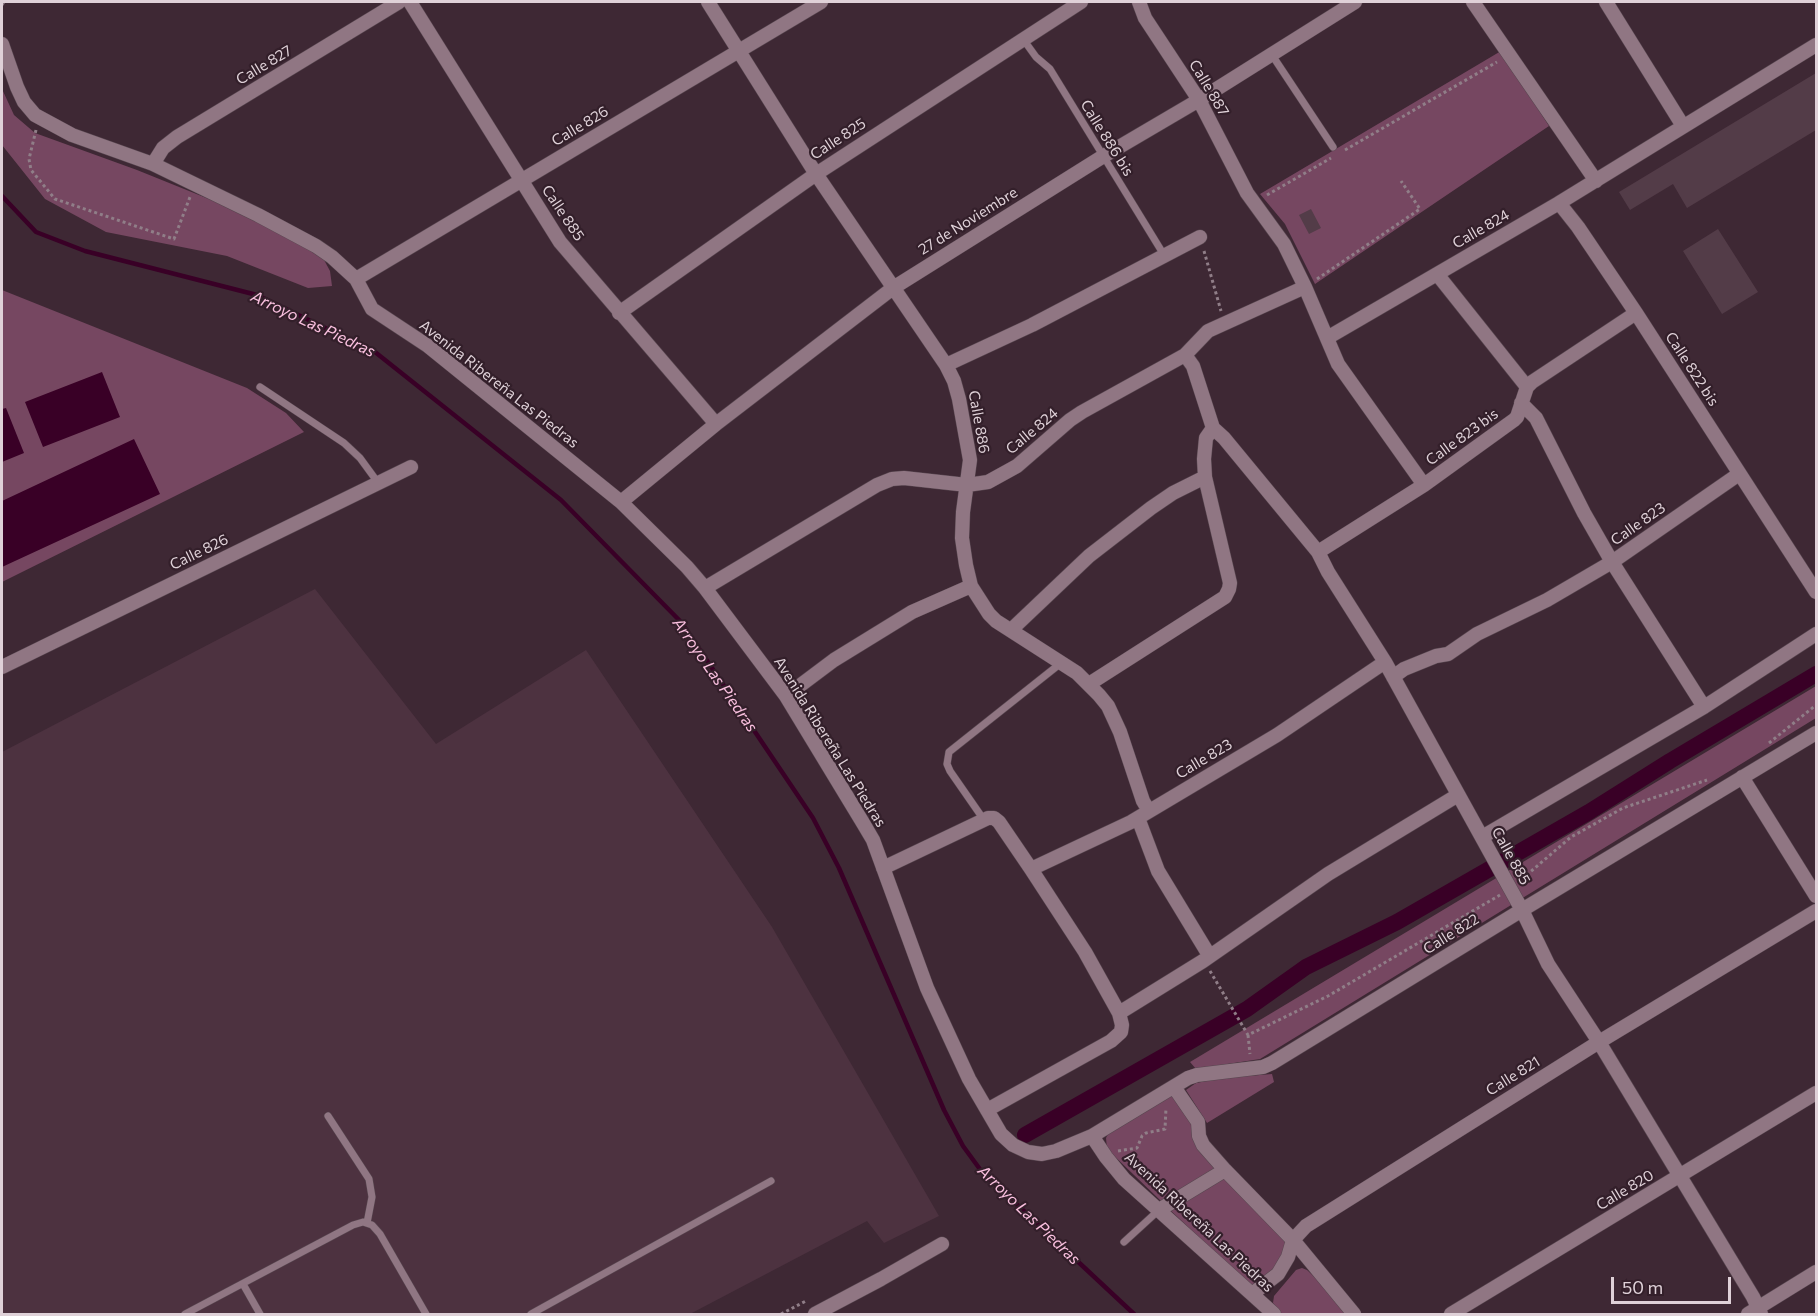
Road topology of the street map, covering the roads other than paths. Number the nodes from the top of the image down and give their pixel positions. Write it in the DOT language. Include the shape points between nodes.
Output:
graph roads {
  1 [pos="399,2"];
  2 [pos="410,2"];
  3 [pos="708,2"];
  4 [pos="821,2"];
  5 [pos="1081,2"];
  6 [pos="1139,2"];
  7 [pos="1355,2"];
  8 [pos="1473,2"];
  9 [pos="1606,2"];
  10 [pos="1023,39"];
  11 [pos="2,44"];
  12 [pos="1816,45"];
  13 [pos="739,50"];
  14 [pos="1272,55"];
  15 [pos="1199,100"];
  16 [pos="1683,126"];
  17 [pos="1333,147"];
  18 [pos="1102,158"];
  19 [pos="153,164"];
  20 [pos="816,174"];
  21 [pos="522,180"];
  22 [pos="1596,181"];
  23 [pos="1559,203"];
  24 [pos="1200,237"];
  25 [pos="1164,255"];
  26 [pos="1437,274"];
  27 [pos="356,279"];
  28 [pos="1305,287"];
  29 [pos="893,288"];
  30 [pos="620,313"];
  31 [pos="1636,313"];
  32 [pos="1327,338"];
  33 [pos="1185,355"];
  34 [pos="946,364"];
  35 [pos="260,387"];
  36 [pos="1527,387"];
  37 [pos="1521,403"];
  38 [pos="716,424"];
  39 [pos="1213,428"];
  40 [pos="411,467"];
  41 [pos="1739,474"];
  42 [pos="1205,477"];
  43 [pos="379,484"];
  44 [pos="967,485"];
  45 [pos="1424,485"];
  46 [pos="621,502"];
  47 [pos="1318,552"];
  48 [pos="1612,562"];
  49 [pos="971,586"];
  50 [pos="705,588"];
  51 [pos="1816,592"];
  52 [pos="1011,630"];
  53 [pos="1816,634"];
  54 [pos="1385,662"];
  55 [pos="1061,663"];
  56 [pos="2,667"];
  57 [pos="1393,677"];
  58 [pos="1089,684"];
  59 [pos="786,696"];
  60 [pos="1704,707"];
  61 [pos="1816,733"];
  62 [pos="1742,777"];
  63 [pos="1458,795"];
  64 [pos="1143,814"];
  65 [pos="984,820"];
  66 [pos="1486,843"];
  67 [pos="883,868"];
  68 [pos="1031,869"];
  69 [pos="1816,896"];
  70 [pos="1522,910"];
  71 [pos="1816,911"];
  72 [pos="1206,958"];
  73 [pos="1119,1013"];
  74 [pos="1599,1042"];
  75 [pos="1174,1087"];
  76 [pos="1816,1092"];
  77 [pos="987,1110"];
  78 [pos="328,1116"];
  79 [pos="1092,1136"];
  80 [pos="1225,1170"];
  81 [pos="1679,1176"];
  82 [pos="771,1181"];
  83 [pos="1159,1210"];
  84 [pos="367,1223"];
  85 [pos="1293,1240"];
  86 [pos="1124,1242"];
  87 [pos="942,1244"];
  88 [pos="1816,1272"];
  89 [pos="243,1284"];
  90 [pos="1252,1294"];
  91 [pos="1756,1312"];
  92 [pos="185,1314"];
  93 [pos="260,1314"];
  94 [pos="426,1314"];
  95 [pos="531,1314"];
  96 [pos="815,1314"];
  97 [pos="1274,1314"];
  98 [pos="1354,1314"];
  99 [pos="1450,1314"];
  1 -- 19 [label="street, Calle 827" via="177,137 163,148"];
  2 -- 21 [label="street, Calle 885"];
  3 -- 13 [label="street, Calle 886"];
  4 -- 13 [label="street, Calle 826"];
  5 -- 10 [label="street, Calle 825"];
  6 -- 15 [label="street, Calle 887" via="1145,18"];
  7 -- 14 [label="street, 27 de Noviembre"];
  8 -- 22 [label="street"];
  9 -- 16 [label="street"];
  10 -- 18 [label="lane, Calle 886 bis" via="1050,69"];
  10 -- 20 [label="street, Calle 825"];
  11 -- 19 [label="street, Avenida Ribereña Las Piedras" via="17,87 35,115 72,135"];
  12 -- 16 [label="street"];
  13 -- 20 [label="street, Calle 886"];
  13 -- 21 [label="street, Calle 826"];
  14 -- 15 [label="street, 27 de Noviembre"];
  14 -- 17 [label="lane"];
  15 -- 18 [label="street, 27 de Noviembre"];
  15 -- 28 [label="street, Calle 887" via="1250,198 1284,244"];
  16 -- 22 [label="street"];
  18 -- 25 [label="lane, Calle 886 bis"];
  18 -- 29 [label="street, 27 de Noviembre"];
  19 -- 27 [label="street, Avenida Ribereña Las Piedras" via="316,246"];
  20 -- 29 [label="street, Calle 886"];
  20 -- 30 [label="street, Calle 825"];
  21 -- 27 [label="street, Calle 826"];
  21 -- 30 [label="street, Calle 885" via="560,242"];
  22 -- 23 [label="street"];
  23 -- 26 [label="street, Calle 824"];
  23 -- 31 [label="street, Calle 822 bis"];
  24 -- 25 [label="street"];
  25 -- 34 [label="street" via="1032,325"];
  26 -- 32 [label="street, Calle 824"];
  26 -- 36 [label="street"];
  27 -- 46 [label="street, Avenida Ribereña Las Piedras" via="372,309 428,346"];
  28 -- 32 [label="street, Calle 887"];
  28 -- 33 [label="street, Calle 824" via="1208,331"];
  29 -- 34 [label="street, Calle 886"];
  29 -- 38 [label="street, 27 de Noviembre"];
  30 -- 38 [label="street, Calle 885"];
  31 -- 36 [label="street"];
  31 -- 41 [label="street, Calle 822 bis"];
  32 -- 45 [label="street, Calle 887" via="1338,364"];
  33 -- 39 [label="street" via="1193,366"];
  33 -- 44 [label="street, Calle 824" via="1070,420 1017,466 988,482"];
  34 -- 44 [label="street, Calle 886" via="959,399 970,460"];
  35 -- 43 [label="lane" via="344,443"];
  36 -- 37 [label="street, Calle 823 bis"];
  37 -- 45 [label="street, Calle 823 bis" via="1514,420"];
  37 -- 48 [label="street" via="1536,418"];
  38 -- 46 [label="street, 27 de Noviembre"];
  39 -- 42 [label="street" via="1206,438"];
  39 -- 47 [label="street, Calle 885"];
  40 -- 43 [label="street, Calle 826"];
  41 -- 48 [label="street, Calle 823"];
  41 -- 51 [label="street, Calle 822 bis"];
  42 -- 52 [label="street" via="1158,503 1089,556"];
  42 -- 58 [label="street" via="1230,583 1225,597"];
  43 -- 56 [label="street, Calle 826"];
  44 -- 49 [label="street, Calle 886" via="962,538"];
  44 -- 50 [label="street, Calle 824" via="892,479"];
  45 -- 47 [label="street, Calle 823 bis"];
  46 -- 50 [label="street, Avenida Ribereña Las Piedras"];
  47 -- 54 [label="street, Calle 885"];
  48 -- 57 [label="street, Calle 823" via="1477,634 1448,654 1404,669"];
  48 -- 60 [label="street"];
  49 -- 52 [label="street, Calle 886" via="989,614"];
  49 -- 59 [label="street" via="912,612 834,660"];
  50 -- 59 [label="street, Avenida Ribereña Las Piedras"];
  52 -- 55 [label="street, Calle 886"];
  53 -- 60 [label="street"];
  54 -- 57 [label="street, Calle 885"];
  54 -- 64 [label="street, Calle 823" via="1277,735"];
  55 -- 58 [label="street, Calle 886"];
  55 -- 65 [label="lane" via="949,752 950,771"];
  57 -- 63 [label="street, Calle 885"];
  58 -- 64 [label="street, Calle 886" via="1120,732 1143,801"];
  59 -- 67 [label="street, Avenida Ribereña Las Piedras" via="873,840"];
  60 -- 66 [label="street"];
  61 -- 62 [label="street, Calle 822"];
  62 -- 69 [label="street"];
  62 -- 70 [label="street, Calle 822"];
  63 -- 66 [label="street, Calle 885"];
  63 -- 72 [label="street" via="1328,874"];
  64 -- 68 [label="street, Calle 823"];
  64 -- 72 [label="street, Calle 886" via="1158,871"];
  65 -- 67 [label="street"];
  65 -- 68 [label="street" via="994,818 999,822"];
  66 -- 70 [label="street, Calle 885"];
  67 -- 77 [label="street, Avenida Ribereña Las Piedras" via="927,988"];
  68 -- 73 [label="street"];
  70 -- 74 [label="street, Calle 885" via="1548,964"];
  70 -- 75 [label="street, Calle 822" via="1272,1063 1197,1075"];
  71 -- 74 [label="street, Calle 821"];
  72 -- 73 [label="street"];
  73 -- 77 [label="street" via="1121,1032 1111,1041"];
  74 -- 81 [label="street, Calle 885"];
  74 -- 85 [label="street, Calle 821" via="1306,1226"];
  75 -- 79 [label="street, Calle 822"];
  75 -- 80 [label="street" via="1198,1122 1203,1144"];
  76 -- 81 [label="street, Calle 820"];
  77 -- 79 [label="street, Avenida Ribereña Las Piedras" via="1001,1134 1028,1152 1056,1151"];
  78 -- 84 [label="lane" via="369,1179 372,1197"];
  79 -- 83 [label="street, Avenida Ribereña Las Piedras" via="1124,1179"];
  80 -- 83 [label="street"];
  80 -- 85 [label="street"];
  81 -- 91 [label="street, Calle 885" via="1754,1297"];
  81 -- 99 [label="street, Calle 820"];
  82 -- 95 [label="lane"];
  83 -- 86 [label="lane"];
  83 -- 90 [label="street, Avenida Ribereña Las Piedras"];
  84 -- 89 [label="lane" via="353,1225"];
  84 -- 94 [label="lane" via="380,1234"];
  85 -- 90 [label="street, Calle 821" via="1278,1274"];
  85 -- 98 [label="street"];
  87 -- 96 [label="street"];
  88 -- 91 [label="street"];
  89 -- 92 [label="lane"];
  89 -- 93 [label="lane"];
  90 -- 97 [label="street, Avenida Ribereña Las Piedras"];
}
